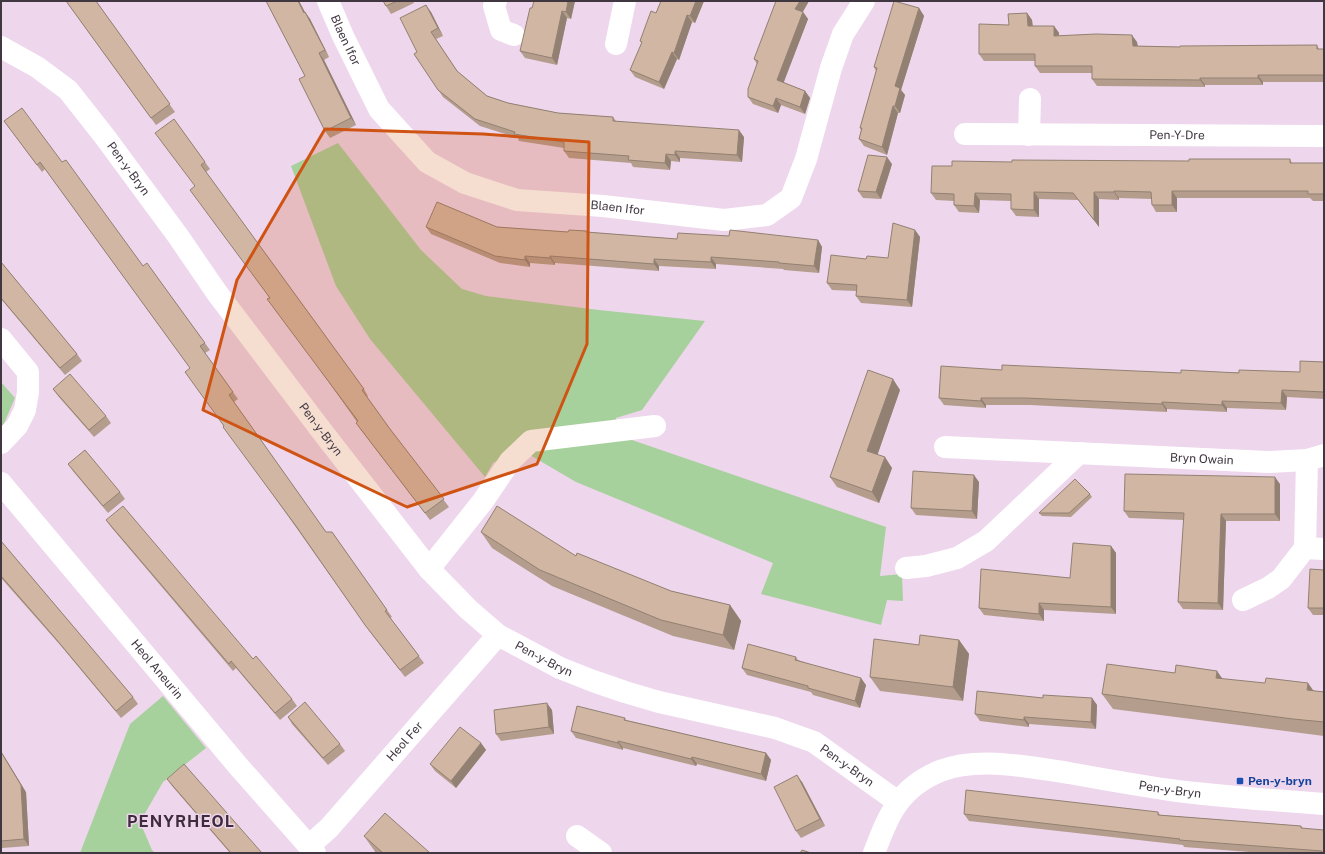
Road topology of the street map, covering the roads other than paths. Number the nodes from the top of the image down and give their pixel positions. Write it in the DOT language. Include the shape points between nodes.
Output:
graph roads {
  1 [pos="328,1"];
  2 [pos="496,1"];
  3 [pos="625,1"];
  4 [pos="864,1"];
  5 [pos="514,35"];
  6 [pos="616,44"];
  7 [pos="1,47"];
  8 [pos="1030,99"];
  9 [pos="965,134"];
  10 [pos="1030,134"];
  11 [pos="1324,136"];
  12 [pos="1,339"];
  13 [pos="655,426"];
  14 [pos="1,443"];
  15 [pos="945,447"];
  16 [pos="1079,453"];
  17 [pos="1315,458"];
  18 [pos="1,483"];
  19 [pos="1315,549"];
  20 [pos="906,568"];
  21 [pos="429,569"];
  22 [pos="1243,600"];
  23 [pos="498,635"];
  24 [pos="898,802"];
  25 [pos="1324,804"];
  26 [pos="577,836"];
  27 [pos="312,850"];
  28 [pos="600,853"];
  29 [pos="874,853"];
  1 -- 4 [label="street, Blaen Ifor" via="379,109 427,162 464,183 517,200 603,206 724,220 767,215 790,198 806,159 843,34"];
  2 -- 5 [label="street" via="494,6 501,30"];
  3 -- 6 [label="street"];
  7 -- 21 [label="street, Pen-y-Bryn" via="38,68 68,90 226,305"];
  8 -- 10 [label="street"];
  9 -- 10 [label="street, Pen-Y-Dre"];
  10 -- 11 [label="street, Pen-Y-Dre"];
  12 -- 14 [label="street" via="28,372 28,392 25,410 17,426"];
  13 -- 21 [label="street" via="531,441 510,461 483,501"];
  15 -- 16 [label="street, Bryn Owain"];
  16 -- 17 [label="street, Bryn Owain" via="1268,462"];
  16 -- 20 [label="street" via="981,544 957,558"];
  17 -- 19 [label="street"];
  18 -- 27 [label="street, Heol Aneurin" via="239,767"];
  19 -- 22 [label="street" via="1281,579"];
  21 -- 23 [label="street, Pen-y-Bryn" via="468,610"];
  23 -- 24 [label="street, Pen-y-Bryn" via="560,668 625,692 696,711 776,728 814,742"];
  23 -- 27 [label="street, Heol Fer"];
  24 -- 25 [label="street, Pen-y-Bryn" via="910,789 940,771 977,763 1046,770 1171,790"];
  24 -- 29 [label="street" via="889,815"];
  26 -- 28 [label="street"];
}
